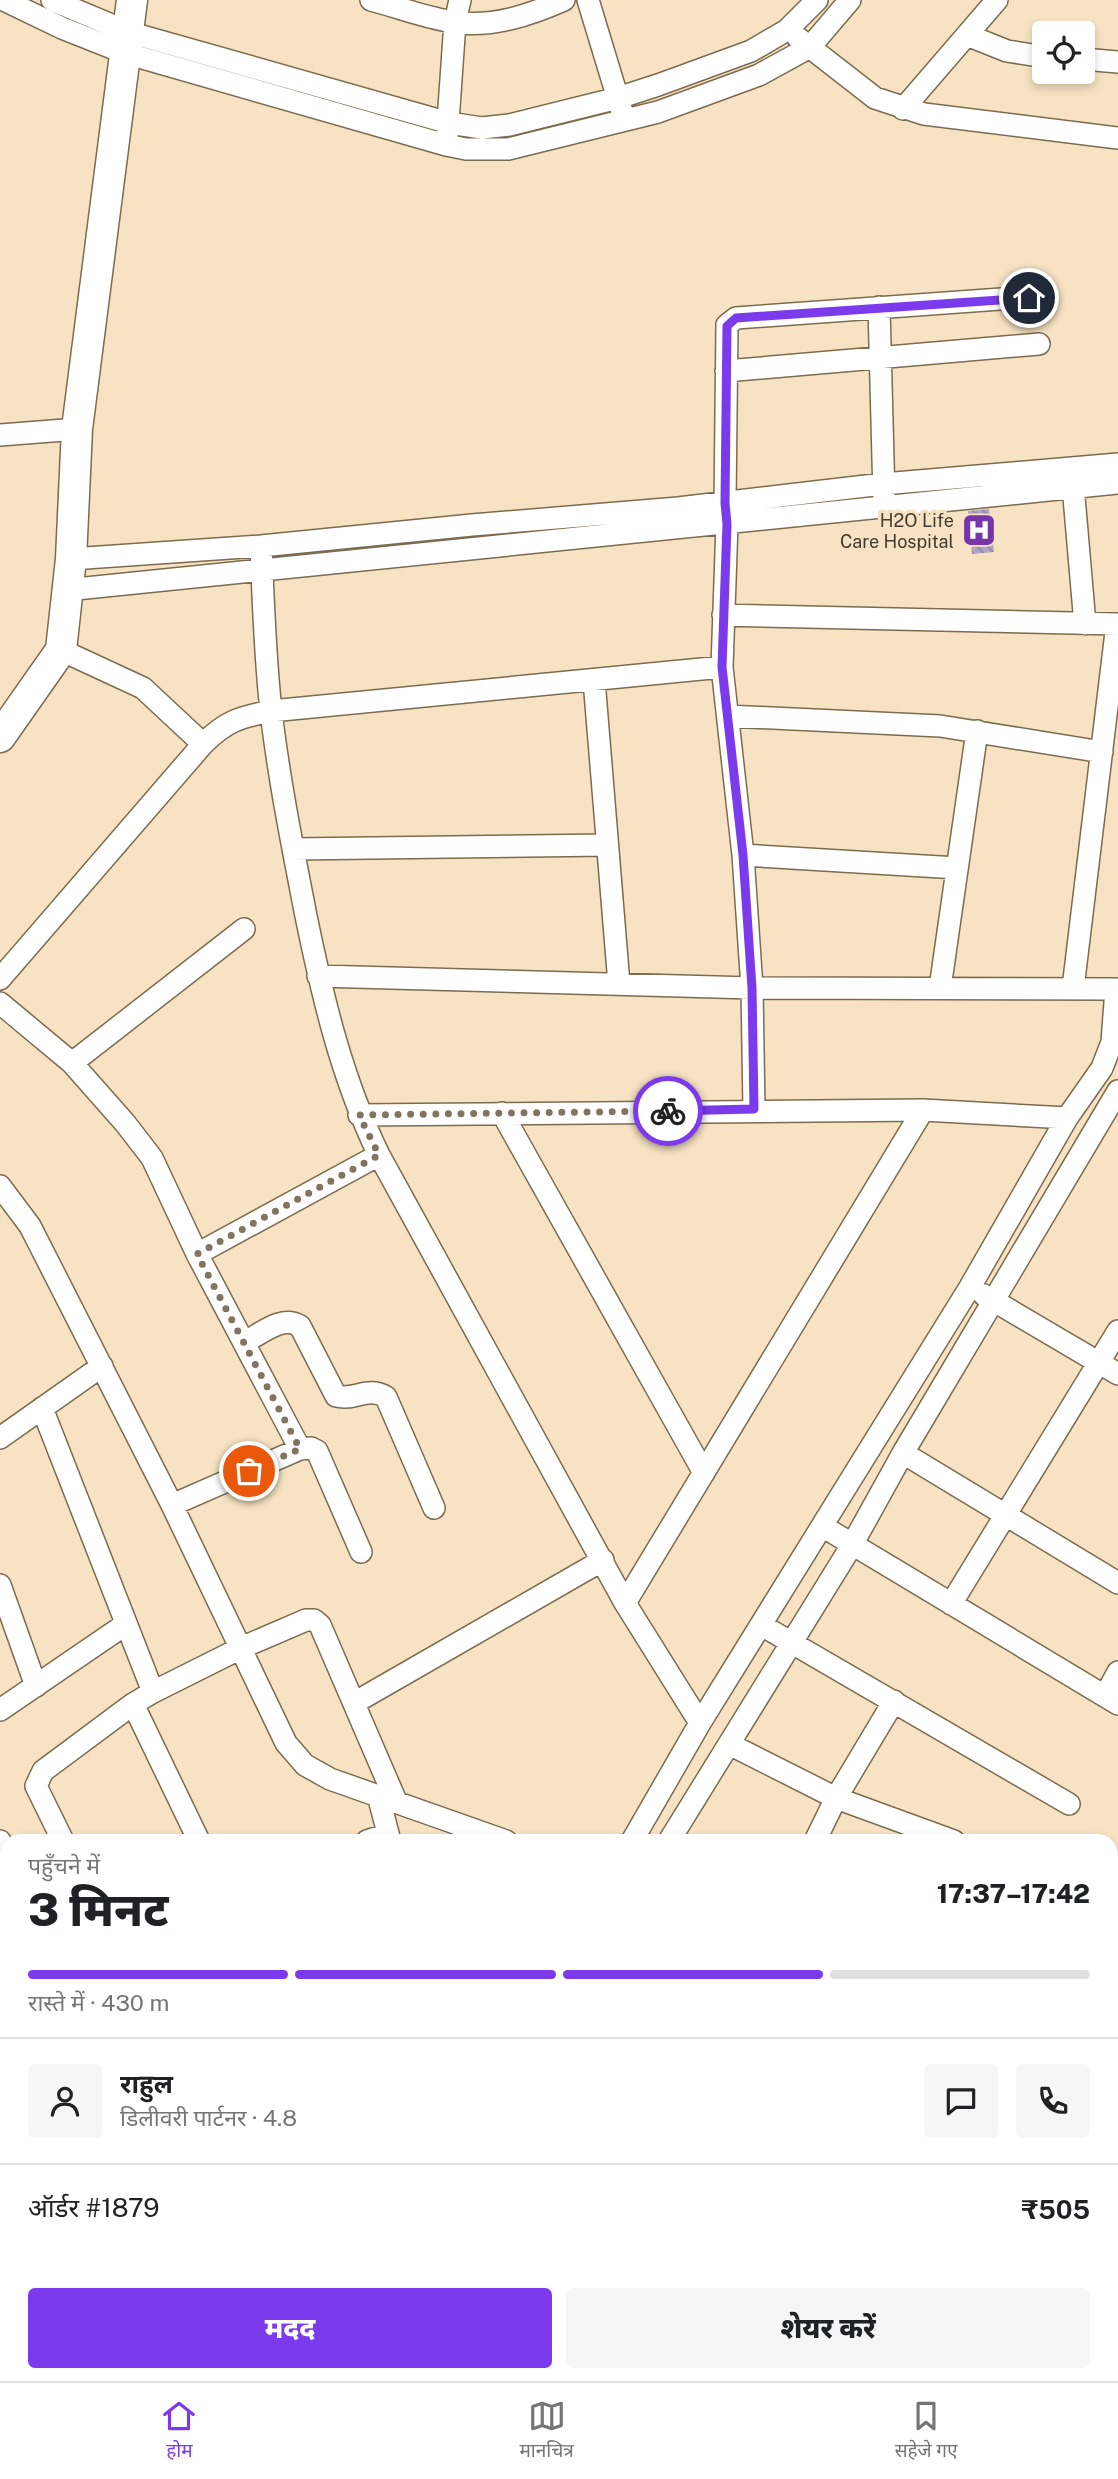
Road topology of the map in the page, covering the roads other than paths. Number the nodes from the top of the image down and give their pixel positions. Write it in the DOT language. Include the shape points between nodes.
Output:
graph roads {
  1 [pos="4,0"];
  2 [pos="52,0"];
  3 [pos="132,0"];
  4 [pos="371,0"];
  5 [pos="460,0"];
  6 [pos="564,0"];
  7 [pos="589,0"];
  8 [pos="850,0"];
  9 [pos="997,0"];
  10 [pos="809,2"];
  11 [pos="415,6"];
  12 [pos="455,22"];
  13 [pos="831,23"];
  14 [pos="787,30"];
  15 [pos="967,35"];
  16 [pos="126,42"];
  17 [pos="810,47"];
  18 [pos="1032,55"];
  19 [pos="1095,60"];
  20 [pos="1118,62"];
  21 [pos="618,98"];
  22 [pos="903,109"];
  23 [pos="624,121"];
  24 [pos="449,123"];
  25 [pos="1118,138"];
  26 [pos="446,145"];
  27 [pos="1029,298"];
  28 [pos="879,307"];
  29 [pos="1039,345"];
  30 [pos="881,359"];
  31 [pos="726,371"];
  32 [pos="77,429"];
  33 [pos="0,435"];
  34 [pos="1118,464"];
  35 [pos="1073,478"];
  36 [pos="1118,483"];
  37 [pos="883,484"];
  38 [pos="885,507"];
  39 [pos="726,513"];
  40 [pos="261,546"];
  41 [pos="71,559"];
  42 [pos="262,570"];
  43 [pos="66,590"];
  44 [pos="723,615"];
  45 [pos="1085,624"];
  46 [pos="1118,624"];
  47 [pos="61,650"];
  48 [pos="722,667"];
  49 [pos="594,680"];
  50 [pos="271,711"];
  51 [pos="728,716"];
  52 [pos="977,732"];
  53 [pos="0,737"];
  54 [pos="203,744"];
  55 [pos="1102,752"];
  56 [pos="607,845"];
  57 [pos="293,849"];
  58 [pos="743,855"];
  59 [pos="957,868"];
  60 [pos="244,929"];
  61 [pos="318,976"];
  62 [pos="0,979"];
  63 [pos="619,984"];
  64 [pos="752,988"];
  65 [pos="940,988"];
  66 [pos="1073,988"];
  67 [pos="1117,989"];
  68 [pos="0,1003"];
  69 [pos="72,1063"];
  70 [pos="1110,1073"];
  71 [pos="1118,1091"];
  72 [pos="754,1109"];
  73 [pos="923,1110"];
  74 [pos="502,1113"];
  75 [pos="359,1115"];
  76 [pos="1067,1118"];
  77 [pos="379,1155"];
  78 [pos="0,1186"];
  79 [pos="197,1254"];
  80 [pos="970,1287"];
  81 [pos="995,1301"];
  82 [pos="1118,1331"];
  83 [pos="245,1342"];
  84 [pos="1098,1362"];
  85 [pos="102,1366"];
  86 [pos="1118,1374"];
  87 [pos="42,1408"];
  88 [pos="3,1428"];
  89 [pos="300,1449"];
  90 [pos="903,1453"];
  91 [pos="704,1473"];
  92 [pos="172,1505"];
  93 [pos="434,1508"];
  94 [pos="1006,1515"];
  95 [pos="822,1527"];
  96 [pos="852,1545"];
  97 [pos="362,1552"];
  98 [pos="603,1560"];
  99 [pos="1118,1583"];
  100 [pos="0,1585"];
  101 [pos="625,1603"];
  102 [pos="951,1604"];
  103 [pos="126,1624"];
  104 [pos="763,1626"];
  105 [pos="792,1641"];
  106 [pos="241,1648"];
  107 [pos="1118,1672"];
  108 [pos="36,1686"];
  109 [pos="153,1692"];
  110 [pos="1111,1700"];
  111 [pos="894,1701"];
  112 [pos="354,1703"];
  113 [pos="134,1704"];
  114 [pos="0,1710"];
  115 [pos="701,1723"];
  116 [pos="729,1744"];
  117 [pos="387,1798"];
  118 [pos="836,1798"];
  119 [pos="1069,1804"];
  120 [pos="462,1833"];
  121 [pos="60,1834"];
  122 [pos="196,1834"];
  123 [pos="389,1834"];
  124 [pos="636,1834"];
  125 [pos="673,1834"];
  126 [pos="818,1834"];
  127 [pos="935,1834"];
  1 -- 16 [label="street" via="62,27"];
  2 -- 16 [label="street"];
  3 -- 16 [label="street"];
  4 -- 11 [label="street"];
  5 -- 12 [label="street"];
  6 -- 12 [label="street" via="534,13 487,23"];
  7 -- 21 [label="street"];
  8 -- 13 [label="street"];
  9 -- 15 [label="street"];
  10 -- 13 [label="street"];
  10 -- 14 [label="street"];
  11 -- 12 [label="street"];
  12 -- 24 [label="street"];
  13 -- 17 [label="street"];
  14 -- 17 [label="street"];
  14 -- 21 [label="street" via="751,51"];
  15 -- 18 [label="street" via="1007,51"];
  15 -- 22 [label="street"];
  16 -- 24 [label="street"];
  16 -- 26 [label="street"];
  16 -- 32 [label="street"];
  17 -- 22 [label="street" via="876,97"];
  17 -- 23 [label="street" via="759,75"];
  19 -- 20 [label="street"];
  21 -- 23 [label="street"];
  21 -- 24 [label="street" via="509,125 482,128"];
  22 -- 25 [label="street"];
  23 -- 26 [label="street" via="508,149"];
  24 -- 26 [label="street"];
  27 -- 28 [label="street"];
  28 -- 30 [label="street"];
  28 -- 31 [label="street" via="736,318 727,326"];
  29 -- 30 [label="street"];
  30 -- 31 [label="street"];
  30 -- 37 [label="street"];
  31 -- 39 [label="street"];
  32 -- 33 [label="street"];
  32 -- 41 [label="street"];
  34 -- 35 [label="street"];
  35 -- 36 [label="street"];
  35 -- 37 [label="street"];
  35 -- 38 [label="street"];
  35 -- 45 [label="street"];
  37 -- 38 [label="street"];
  37 -- 39 [label="street"];
  38 -- 39 [label="street"];
  39 -- 40 [label="street"];
  39 -- 42 [label="street"];
  39 -- 44 [label="street"];
  40 -- 41 [label="street"];
  40 -- 42 [label="street"];
  41 -- 43 [label="street"];
  42 -- 43 [label="street"];
  42 -- 50 [label="street"];
  43 -- 47 [label="street"];
  44 -- 45 [label="street"];
  44 -- 48 [label="street"];
  45 -- 46 [label="street"];
  46 -- 55 [label="street"];
  47 -- 53 [label="street"];
  47 -- 54 [label="street" via="143,688"];
  48 -- 49 [label="street"];
  48 -- 51 [label="street"];
  49 -- 50 [label="street"];
  49 -- 56 [label="street"];
  50 -- 54 [label="street" via="237,718"];
  50 -- 57 [label="street"];
  51 -- 52 [label="street" via="913,724"];
  51 -- 58 [label="street"];
  52 -- 55 [label="street"];
  52 -- 59 [label="street"];
  54 -- 62 [label="street"];
  55 -- 66 [label="street"];
  56 -- 57 [label="street"];
  56 -- 63 [label="street"];
  57 -- 61 [label="street"];
  58 -- 59 [label="street"];
  58 -- 64 [label="street"];
  59 -- 65 [label="street"];
  60 -- 69 [label="street"];
  61 -- 63 [label="street"];
  61 -- 75 [label="street"];
  63 -- 64 [label="street"];
  64 -- 65 [label="street"];
  64 -- 72 [label="street"];
  65 -- 66 [label="street"];
  66 -- 67 [label="street"];
  67 -- 70 [label="street"];
  68 -- 69 [label="street"];
  69 -- 79 [label="street" via="152,1158"];
  70 -- 76 [label="street"];
  71 -- 81 [label="street"];
  72 -- 73 [label="street"];
  72 -- 74 [label="street"];
  73 -- 76 [label="street"];
  73 -- 91 [label="street"];
  74 -- 75 [label="street"];
  74 -- 91 [label="street"];
  75 -- 77 [label="street"];
  76 -- 80 [label="street"];
  77 -- 79 [label="street"];
  77 -- 98 [label="street"];
  78 -- 85 [label="street" via="30,1226"];
  79 -- 83 [label="street"];
  80 -- 81 [label="street"];
  80 -- 95 [label="street"];
  81 -- 84 [label="street"];
  81 -- 90 [label="street"];
  82 -- 84 [label="street"];
  83 -- 89 [label="street"];
  83 -- 93 [label="street" via="291,1321 300,1326 336,1396 370,1391 386,1397"];
  84 -- 86 [label="street"];
  84 -- 94 [label="street"];
  85 -- 87 [label="street"];
  85 -- 92 [label="street"];
  87 -- 88 [label="street"];
  87 -- 103 [label="street"];
  89 -- 92 [label="street"];
  89 -- 97 [label="street" via="317,1451"];
  90 -- 94 [label="street"];
  90 -- 96 [label="street"];
  91 -- 101 [label="street"];
  92 -- 106 [label="street"];
  94 -- 99 [label="street"];
  94 -- 102 [label="street"];
  95 -- 96 [label="street"];
  95 -- 104 [label="street"];
  96 -- 102 [label="street"];
  96 -- 105 [label="street"];
  98 -- 101 [label="street"];
  98 -- 112 [label="street"];
  100 -- 108 [label="street"];
  101 -- 115 [label="street"];
  102 -- 110 [label="street"];
  103 -- 108 [label="street"];
  103 -- 109 [label="street"];
  104 -- 105 [label="street"];
  104 -- 115 [label="street"];
  105 -- 111 [label="street"];
  105 -- 116 [label="street"];
  106 -- 109 [label="street"];
  106 -- 112 [label="street" via="314,1620"];
  106 -- 117 [label="street" via="286,1743 305,1765 330,1779"];
  107 -- 110 [label="street"];
  108 -- 114 [label="street"];
  109 -- 113 [label="street"];
  111 -- 118 [label="street"];
  111 -- 119 [label="street"];
  112 -- 117 [label="street"];
  113 -- 121 [label="street" via="38,1778 37,1786"];
  113 -- 122 [label="street"];
  115 -- 124 [label="street"];
  116 -- 118 [label="street"];
  116 -- 125 [label="street"];
  117 -- 120 [label="street"];
  117 -- 123 [label="street"];
  118 -- 126 [label="street"];
  118 -- 127 [label="street"];
}
